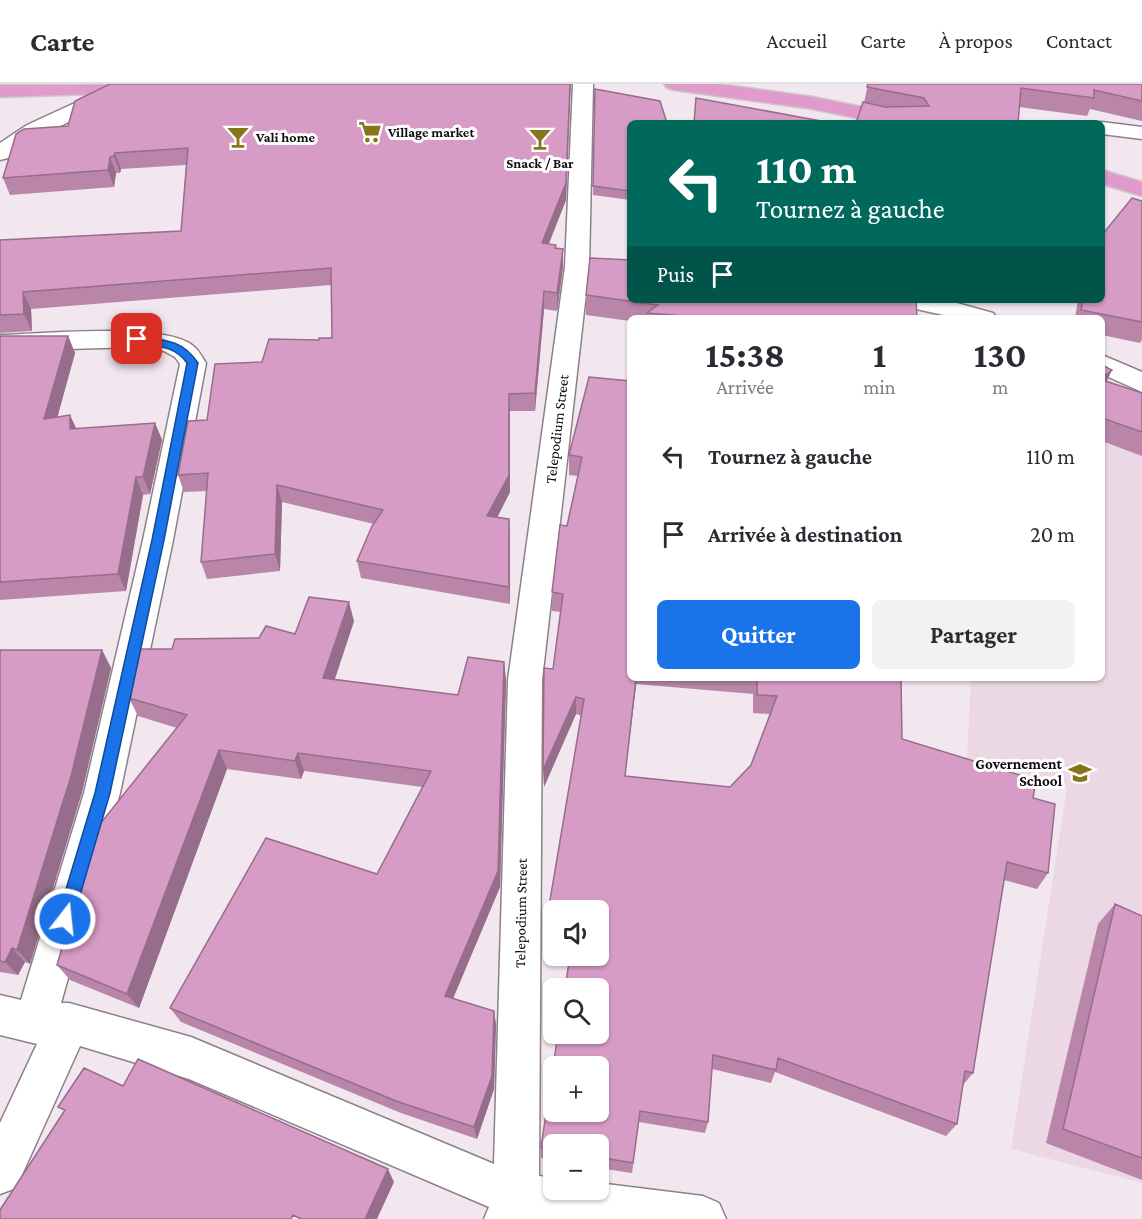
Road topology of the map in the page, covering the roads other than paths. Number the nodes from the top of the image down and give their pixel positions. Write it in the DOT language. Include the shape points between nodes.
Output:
graph roads {
  1 [pos="218,84"];
  2 [pos="583,84"];
  3 [pos="674,84"];
  4 [pos="118,89"];
  5 [pos="0,91"];
  6 [pos="897,120"];
  7 [pos="1105,128"];
  8 [pos="1142,133"];
  9 [pos="0,153"];
  10 [pos="1105,178"];
  11 [pos="1142,189"];
  12 [pos="920,303"];
  13 [pos="971,315"];
  14 [pos="0,343"];
  15 [pos="1105,364"];
  16 [pos="1142,383"];
  17 [pos="0,1015"];
  18 [pos="52,1023"];
  19 [pos="0,1172"];
  20 [pos="511,1207"];
  21 [pos="703,1219"];
  1 -- 4 [label="highway"];
  2 -- 20 [label="street, Telepodium Street" via="587,267 525,680"];
  3 -- 6 [label="highway" via="813,103"];
  4 -- 5 [label="highway"];
  4 -- 9 [label="street" via="35,130"];
  7 -- 8 [label="street"];
  10 -- 11 [label="highway"];
  12 -- 13 [label="street"];
  14 -- 18 [label="street" via="137,339 170,344 184,351 192,363 158,540"];
  15 -- 16 [label="street"];
  17 -- 18 [label="street"];
  18 -- 19 [label="street"];
  18 -- 20 [label="street" via="191,1058"];
  20 -- 21 [label="street"];
}
